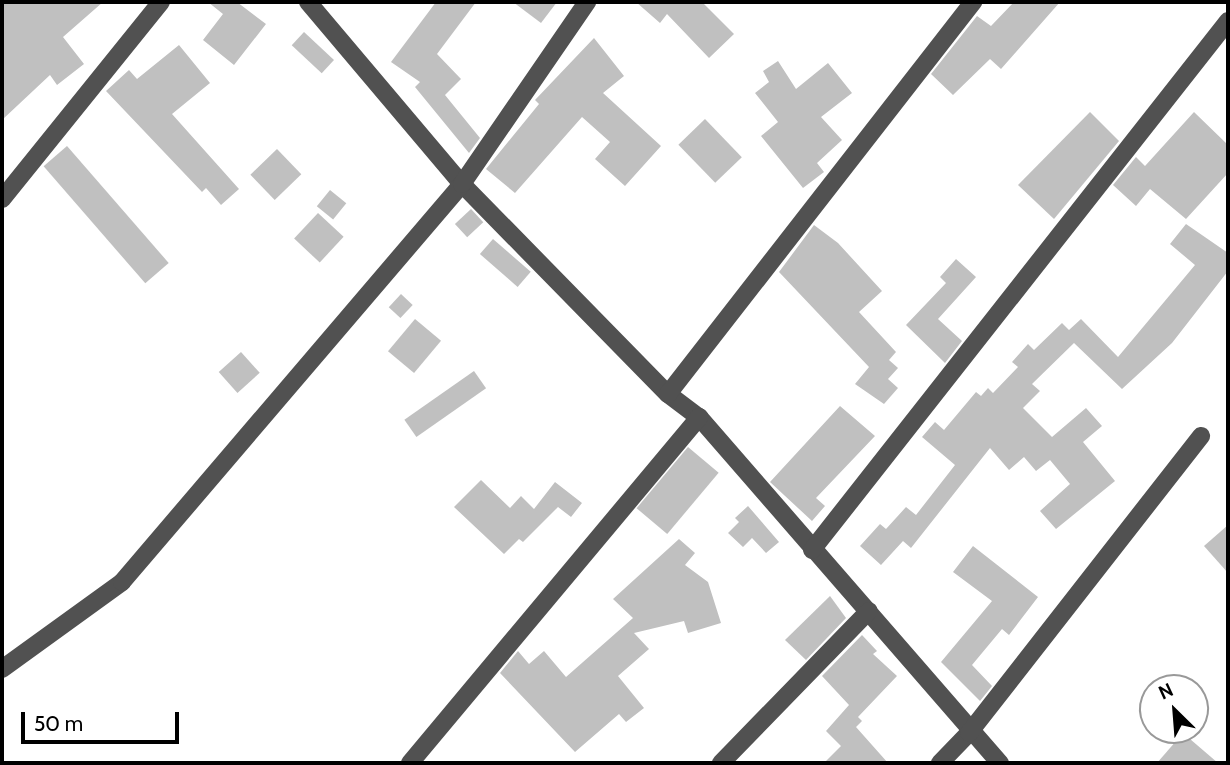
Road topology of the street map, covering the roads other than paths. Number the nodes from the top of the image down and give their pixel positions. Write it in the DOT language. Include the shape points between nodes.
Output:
graph roads {
  1 [pos="161,2"];
  2 [pos="309,2"];
  3 [pos="587,2"];
  4 [pos="973,2"];
  5 [pos="1228,21"];
  6 [pos="462,184"];
  7 [pos="2,199"];
  8 [pos="668,394"];
  9 [pos="699,417"];
  10 [pos="1201,436"];
  11 [pos="812,550"];
  12 [pos="869,611"];
  13 [pos="2,669"];
  14 [pos="969,733"];
  15 [pos="410,763"];
  16 [pos="721,763"];
  17 [pos="940,763"];
  18 [pos="1000,763"];
  1 -- 7 [label="street"];
  2 -- 6 [label="street"];
  3 -- 6 [label="street"];
  4 -- 8 [label="street"];
  5 -- 11 [label="street"];
  6 -- 8 [label="street"];
  6 -- 13 [label="street" via="122,582"];
  8 -- 9 [label="street"];
  9 -- 11 [label="street"];
  9 -- 15 [label="street"];
  10 -- 14 [label="street"];
  11 -- 12 [label="street"];
  12 -- 14 [label="street"];
  12 -- 16 [label="street"];
  14 -- 17 [label="street"];
  14 -- 18 [label="street"];
}
